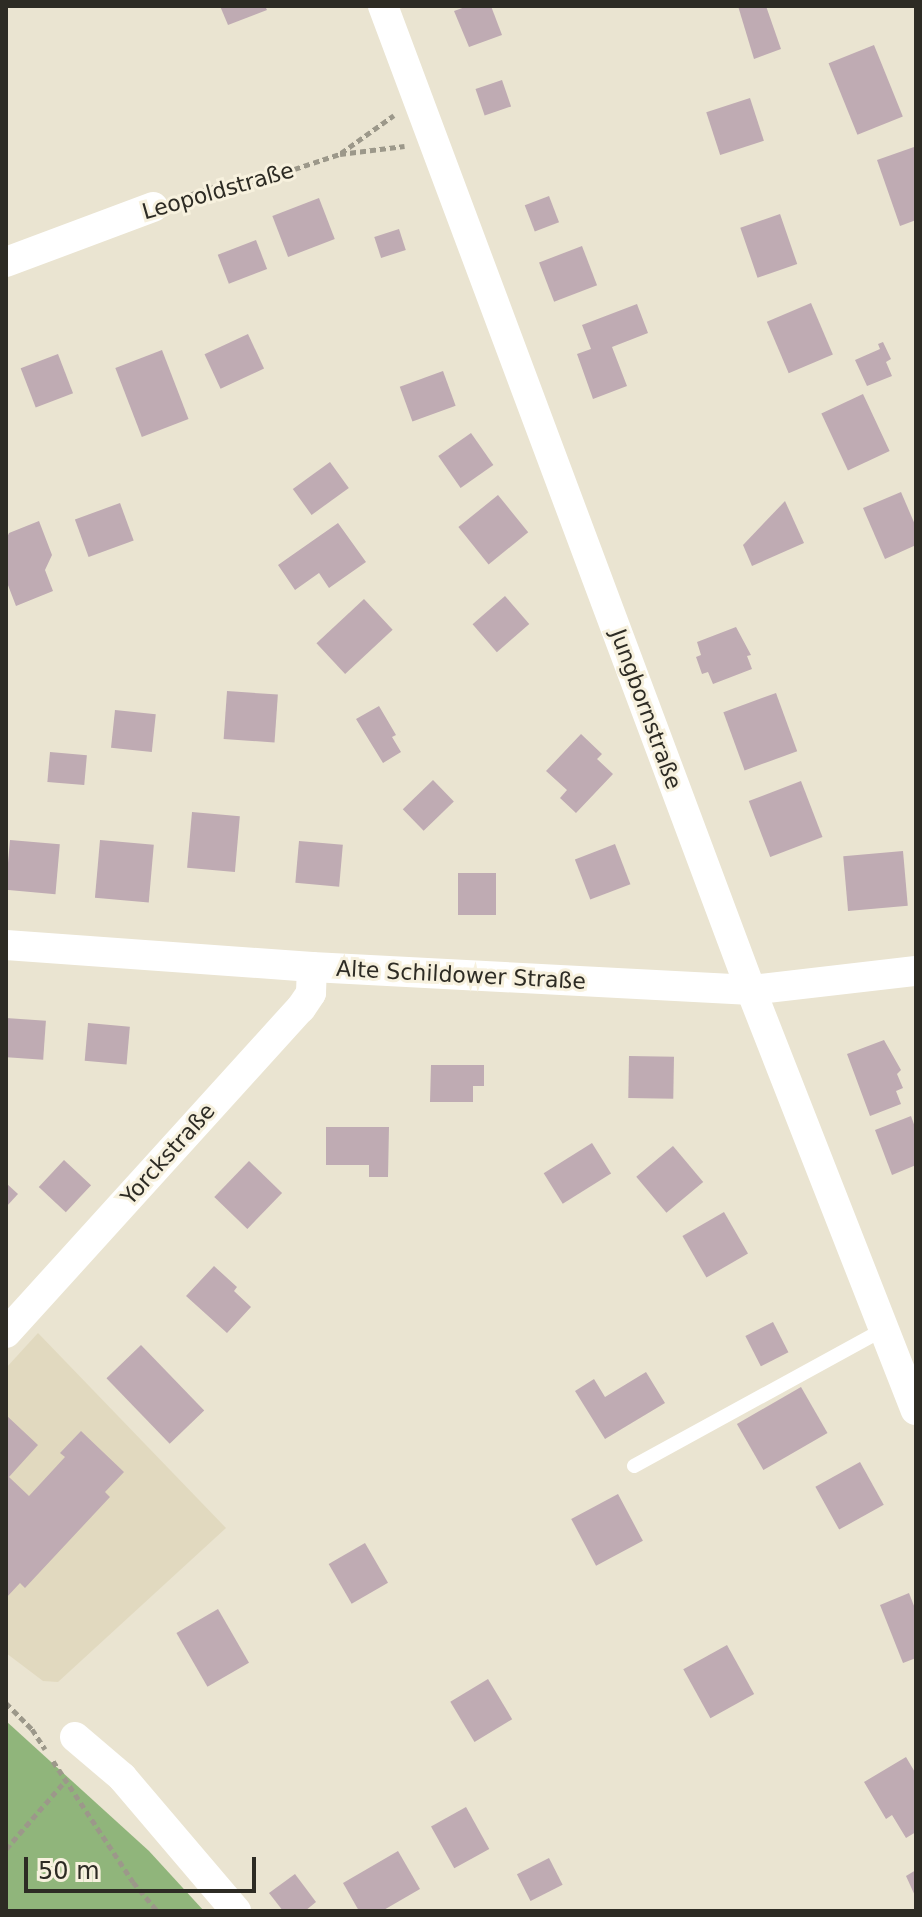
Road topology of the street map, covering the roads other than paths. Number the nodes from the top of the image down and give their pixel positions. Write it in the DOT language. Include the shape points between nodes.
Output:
graph roads {
  1 [pos="383,6"];
  2 [pos="153,207"];
  3 [pos="6,262"];
  4 [pos="6,945"];
  5 [pos="312,967"];
  6 [pos="916,971"];
  7 [pos="751,990"];
  8 [pos="884,1329"];
  9 [pos="6,1333"];
  10 [pos="915,1402"];
  11 [pos="634,1466"];
  12 [pos="75,1737"];
  13 [pos="236,1911"];
  1 -- 7 [label="street, Jungbornstraße"];
  2 -- 3 [label="street, Leopoldstraße"];
  4 -- 5 [label="street, Alte Schildower Straße"];
  5 -- 7 [label="street, Alte Schildower Straße"];
  5 -- 9 [label="street, Yorckstraße" via="311,993 301,1008"];
  6 -- 7 [label="street, Alte Schildower Straße"];
  7 -- 8 [label="street, Jungbornstraße"];
  8 -- 10 [label="street, Jungbornstraße"];
  8 -- 11 [label="lane"];
  12 -- 13 [label="street" via="122,1777"];
}
